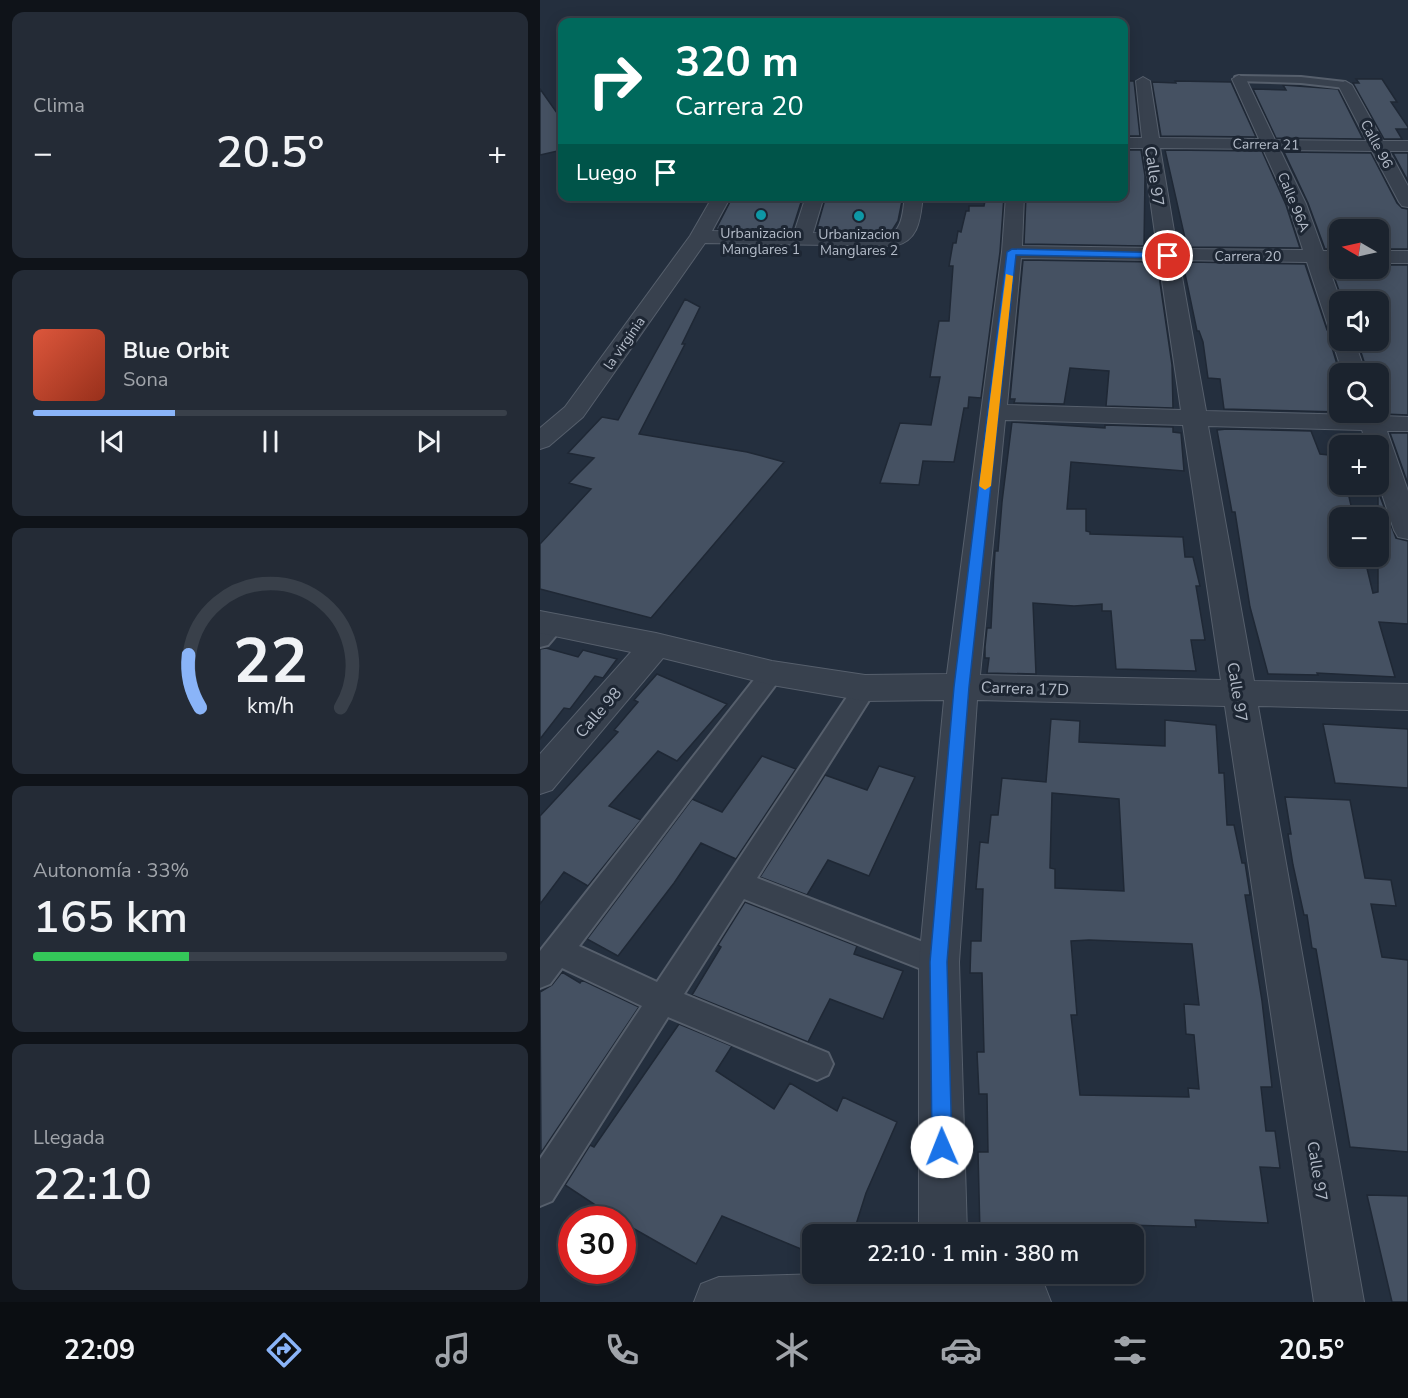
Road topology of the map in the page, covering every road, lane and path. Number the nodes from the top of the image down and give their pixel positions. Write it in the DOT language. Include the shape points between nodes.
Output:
graph roads {
  1 [pos="1239,79"];
  2 [pos="1143,81"];
  3 [pos="1345,85"];
  4 [pos="1137,143"];
  5 [pos="1270,143"];
  6 [pos="1377,146"];
  7 [pos="1408,146"];
  8 [pos="719,201"];
  9 [pos="813,201"];
  10 [pos="913,201"];
  11 [pos="1015,201"];
  12 [pos="1408,202"];
  13 [pos="699,237"];
  14 [pos="801,240"];
  15 [pos="1012,252"];
  16 [pos="1168,256"];
  17 [pos="1314,256"];
  18 [pos="1329,256"];
  19 [pos="1389,257"];
  20 [pos="1408,257"];
  21 [pos="1329,298"];
  22 [pos="994,412"];
  23 [pos="1329,418"];
  24 [pos="1196,419"];
  25 [pos="1389,421"];
  26 [pos="1372,423"];
  27 [pos="1408,424"];
  28 [pos="540,441"];
  29 [pos="1408,530"];
  30 [pos="545,629"];
  31 [pos="656,645"];
  32 [pos="772,673"];
  33 [pos="962,687"];
  34 [pos="865,688"];
  35 [pos="1238,694"];
  36 [pos="1408,697"];
  37 [pos="544,767"];
  38 [pos="738,884"];
  39 [pos="549,962"];
  40 [pos="939,962"];
  41 [pos="663,1000"];
  42 [pos="817,1064"];
  43 [pos="540,1189"];
  44 [pos="943,1224"];
  45 [pos="944,1290"];
  46 [pos="770,1301"];
  47 [pos="719,1302"];
  48 [pos="1026,1302"];
  49 [pos="1340,1302"];
  1 -- 3 [label="street"];
  1 -- 5 [label="street, Calle 96A"];
  2 -- 4 [label="street, Calle 97"];
  3 -- 6 [label="street, Calle 96"];
  4 -- 5 [label="street, Carrera 21"];
  4 -- 16 [label="street, Calle 97"];
  5 -- 6 [label="street, Carrera 21"];
  5 -- 17 [label="street, Calle 96A" via="1297,204"];
  6 -- 7 [label="street, Carrera 21"];
  6 -- 12 [label="street, Calle 96"];
  8 -- 13 [label="street, la virginia"];
  9 -- 14 [label="street"];
  10 -- 14 [label="street" via="907,234 902,238"];
  11 -- 15 [label="street"];
  13 -- 14 [label="street"];
  13 -- 28 [label="street, la virginia" via="574,412"];
  15 -- 16 [label="street, Carrera 20"];
  15 -- 22 [label="street"];
  16 -- 17 [label="street, Carrera 20"];
  16 -- 24 [label="street, Calle 97"];
  17 -- 18 [label="street, Carrera 20"];
  17 -- 21 [label="street, Calle 96A"];
  19 -- 20 [label="street"];
  22 -- 24 [label="street"];
  22 -- 33 [label="street"];
  23 -- 24 [label="street"];
  24 -- 35 [label="street, Calle 97"];
  25 -- 27 [label="street"];
  26 -- 29 [label="street"];
  30 -- 31 [label="street, Carrera 17D"];
  31 -- 32 [label="street, Carrera 17D"];
  31 -- 37 [label="street, Calle 98"];
  32 -- 34 [label="street, Carrera 17D"];
  32 -- 39 [label="street"];
  33 -- 34 [label="street, Carrera 17D"];
  33 -- 35 [label="street, Carrera 17D"];
  33 -- 40 [label="street"];
  34 -- 38 [label="street"];
  35 -- 36 [label="street, Carrera 17D"];
  35 -- 49 [label="street, Calle 97"];
  38 -- 40 [label="street"];
  38 -- 41 [label="street"];
  39 -- 41 [label="street"];
  40 -- 44 [label="street"];
  41 -- 42 [label="street"];
  41 -- 43 [label="street"];
  45 -- 46 [label="street"];
  45 -- 48 [label="street"];
  46 -- 47 [label="street"];
}
